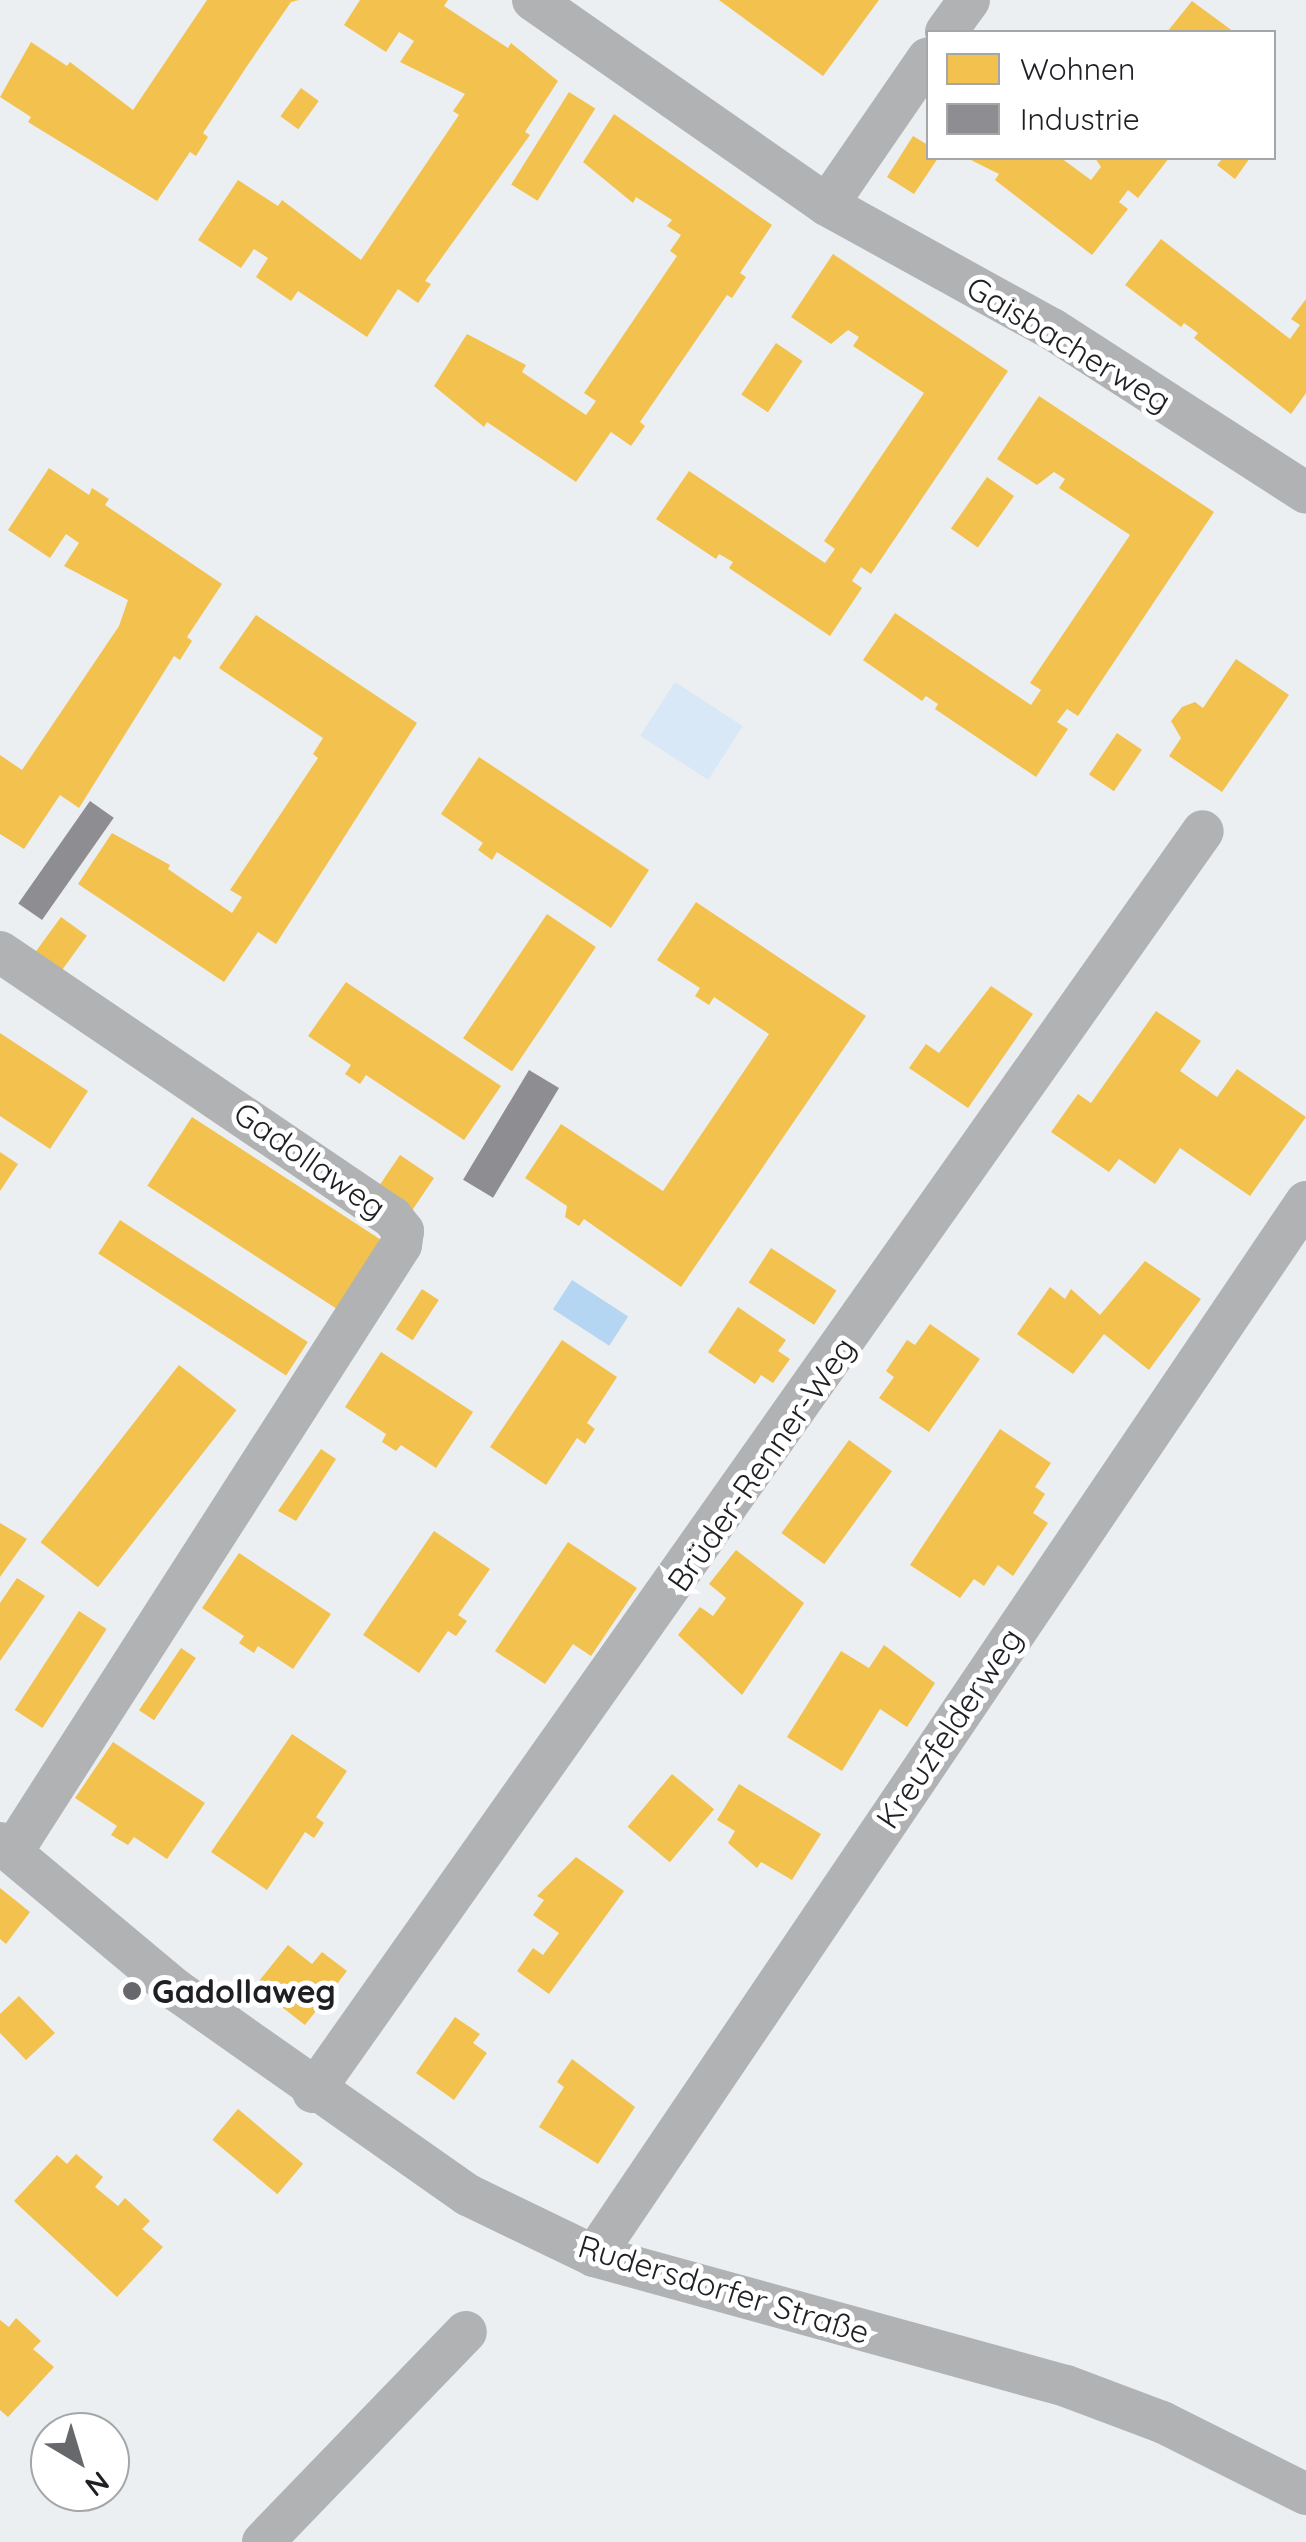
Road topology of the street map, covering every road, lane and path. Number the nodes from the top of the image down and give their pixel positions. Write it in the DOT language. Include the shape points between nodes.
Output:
graph roads {
  1 [pos="533,0"];
  2 [pos="969,0"];
  3 [pos="947,30"];
  4 [pos="926,61"];
  5 [pos="826,205"];
  6 [pos="1306,492"];
  7 [pos="1203,831"];
  8 [pos="0,952"];
  9 [pos="1306,1202"];
  10 [pos="6,1847"];
  11 [pos="314,2092"];
  12 [pos="594,2256"];
  13 [pos="466,2332"];
  14 [pos="1306,2494"];
  15 [pos="263,2542"];
  1 -- 5 [label="street, Gaisbacherweg"];
  2 -- 3 [label="street"];
  4 -- 5 [label="street"];
  5 -- 6 [label="street, Gaisbacherweg" via="1052,328"];
  7 -- 11 [label="street, Brüder-Renner-Weg"];
  8 -- 10 [label="street, Gadollaweg" via="392,1217 403,1239"];
  9 -- 12 [label="street, Kreuzfelderweg"];
  10 -- 11 [label="street, Rudersdorfer Straße" via="176,1990"];
  11 -- 12 [label="street, Rudersdorfer Straße" via="468,2195"];
  12 -- 14 [label="street, Rudersdorfer Straße" via="1066,2386 1162,2422"];
  13 -- 15 [label="street"];
}
